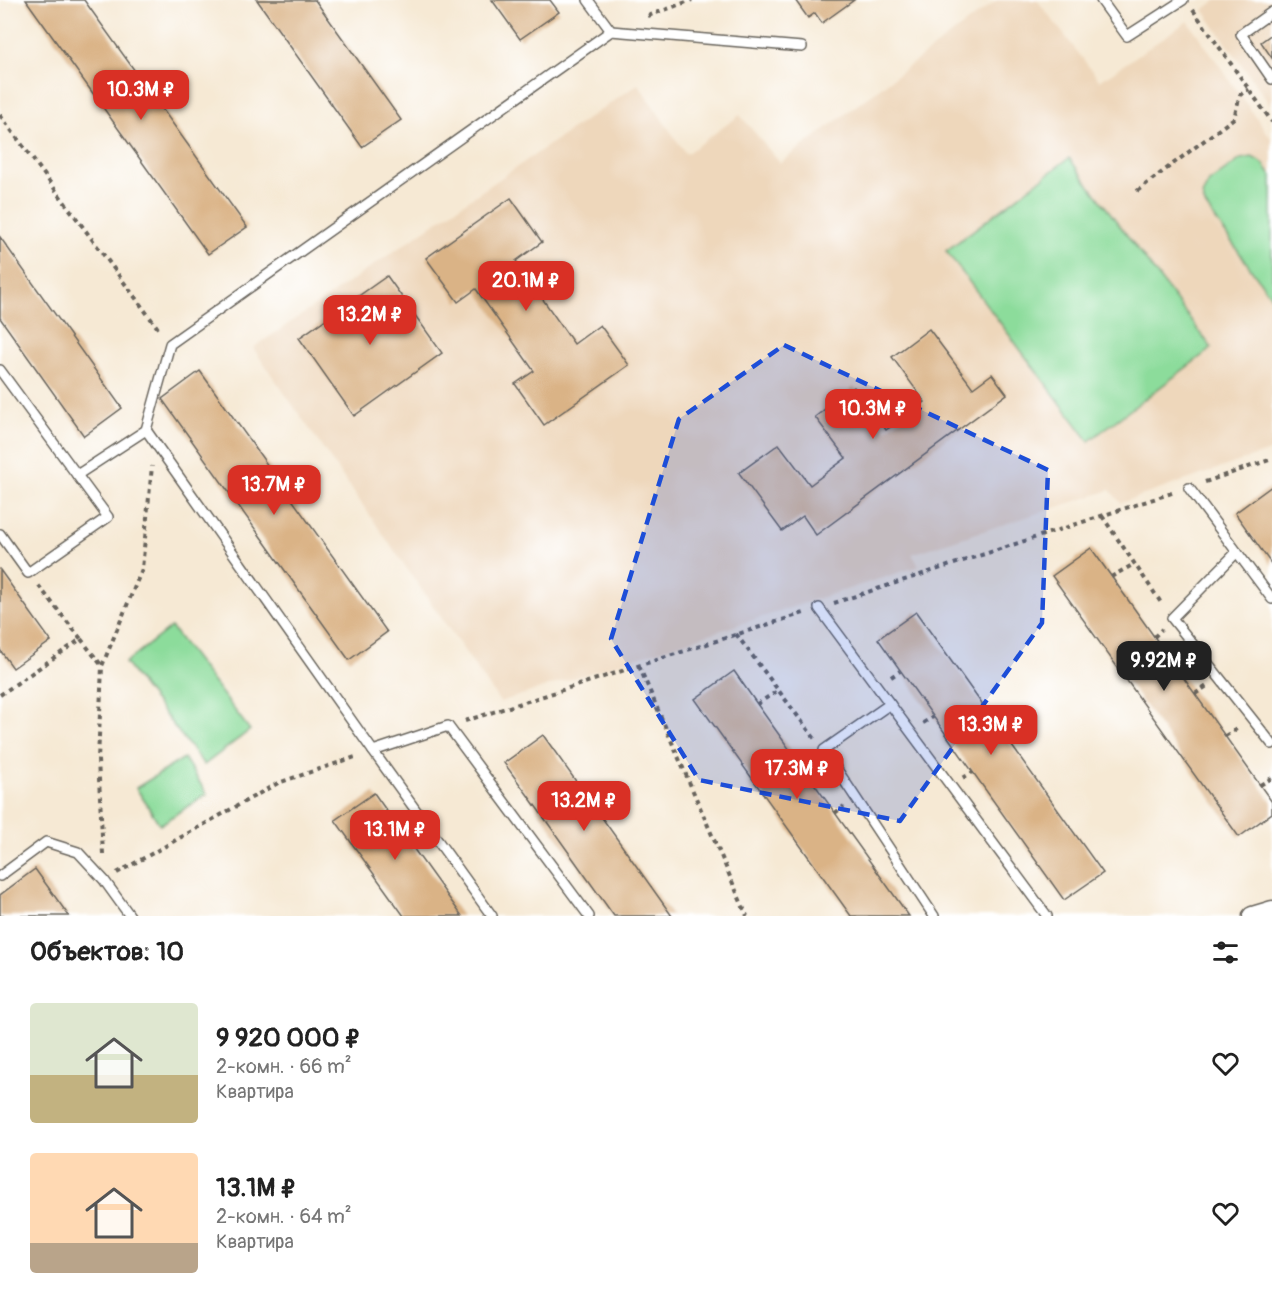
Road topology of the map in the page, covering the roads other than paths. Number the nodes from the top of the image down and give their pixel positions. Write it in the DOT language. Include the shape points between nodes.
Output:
graph roads {
  1 [pos="588,0"];
  2 [pos="1101,0"];
  3 [pos="1187,3"];
  4 [pos="1272,12"];
  5 [pos="611,30"];
  6 [pos="802,47"];
  7 [pos="1272,79"];
  8 [pos="0,370"];
  9 [pos="146,430"];
  10 [pos="77,476"];
  11 [pos="1189,488"];
  12 [pos="0,534"];
  13 [pos="1237,552"];
  14 [pos="1272,599"];
  15 [pos="819,608"];
  16 [pos="890,704"];
  17 [pos="1272,744"];
  18 [pos="373,751"];
  19 [pos="0,876"];
  20 [pos="1272,910"];
  21 [pos="130,916"];
  22 [pos="492,916"];
  23 [pos="589,916"];
  24 [pos="934,916"];
  25 [pos="1047,916"];
  26 [pos="1252,916"];
  1 -- 5 [label="lane"];
  2 -- 3 [label="lane" via="1127,36"];
  4 -- 7 [label="lane" via="1240,34"];
  5 -- 6 [label="lane"];
  5 -- 9 [label="lane" via="170,344"];
  8 -- 10 [label="lane"];
  9 -- 10 [label="lane"];
  9 -- 18 [label="lane"];
  10 -- 12 [label="lane" via="108,517 28,573"];
  11 -- 13 [label="lane"];
  13 -- 14 [label="lane"];
  13 -- 17 [label="lane" via="1172,618"];
  15 -- 16 [label="lane"];
  16 -- 24 [label="lane" via="824,750"];
  16 -- 25 [label="lane"];
  18 -- 22 [label="lane"];
  18 -- 23 [label="lane" via="448,726"];
  19 -- 21 [label="lane" via="46,842 78,852"];
  20 -- 26 [label="street"];
}
